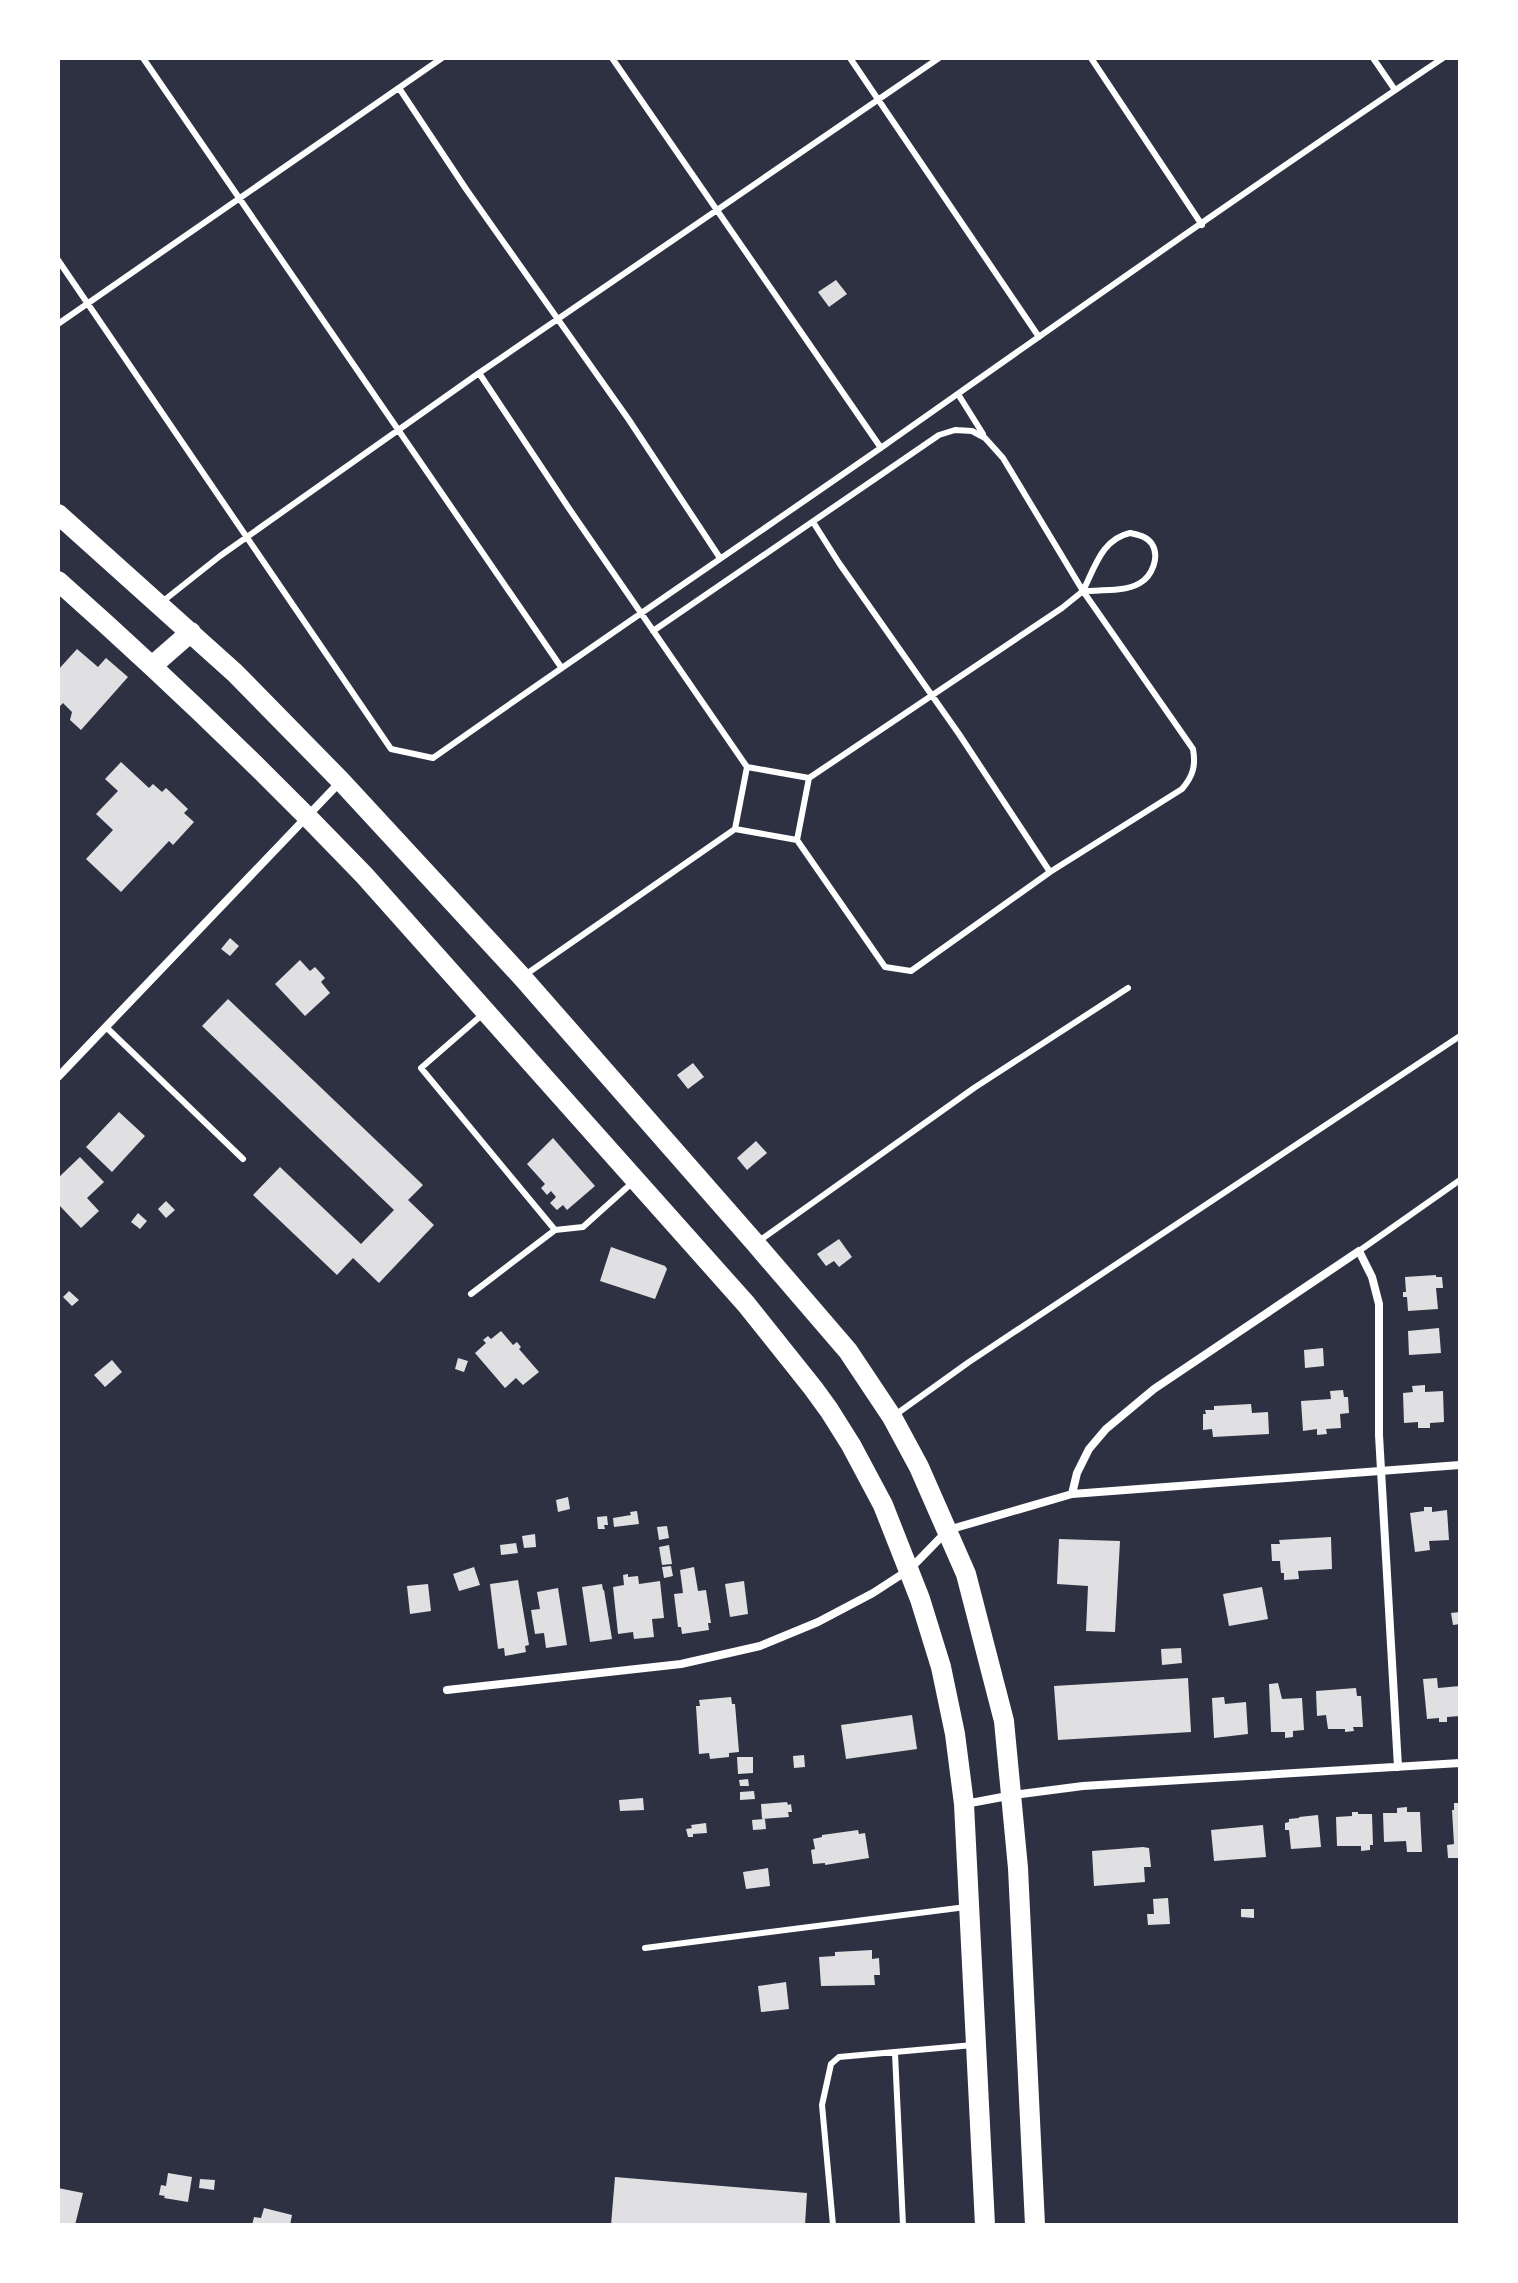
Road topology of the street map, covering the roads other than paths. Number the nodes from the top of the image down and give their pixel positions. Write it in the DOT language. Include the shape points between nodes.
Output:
graph roads {
  1 [pos="143,58"];
  2 [pos="442,58"];
  3 [pos="612,58"];
  4 [pos="850,58"];
  5 [pos="939,58"];
  6 [pos="1091,58"];
  7 [pos="1373,58"];
  8 [pos="1443,58"];
  9 [pos="399,88"];
  10 [pos="1395,90"];
  11 [pos="879,101"];
  12 [pos="238,198"];
  13 [pos="717,210"];
  14 [pos="1202,225"];
  15 [pos="58,260"];
  16 [pos="88,303"];
  17 [pos="559,318"];
  18 [pos="58,324"];
  19 [pos="1039,337"];
  20 [pos="479,373"];
  21 [pos="958,394"];
  22 [pos="398,432"];
  23 [pos="985,438"];
  24 [pos="881,448"];
  25 [pos="58,514"];
  26 [pos="813,522"];
  27 [pos="246,537"];
  28 [pos="720,558"];
  29 [pos="58,581"];
  30 [pos="1083,591"];
  31 [pos="159,604"];
  32 [pos="640,612"];
  33 [pos="653,631"];
  34 [pos="191,632"];
  35 [pos="152,666"];
  36 [pos="561,667"];
  37 [pos="933,695"];
  38 [pos="747,767"];
  39 [pos="809,778"];
  40 [pos="341,781"];
  41 [pos="308,816"];
  42 [pos="735,829"];
  43 [pos="797,840"];
  44 [pos="1050,872"];
  45 [pos="522,977"];
  46 [pos="1128,988"];
  47 [pos="486,1012"];
  48 [pos="106,1027"];
  49 [pos="1460,1036"];
  50 [pos="58,1077"];
  51 [pos="243,1159"];
  52 [pos="635,1180"];
  53 [pos="1460,1180"];
  54 [pos="555,1230"];
  55 [pos="756,1244"];
  56 [pos="1359,1251"];
  57 [pos="471,1294"];
  58 [pos="892,1417"];
  59 [pos="1460,1465"];
  60 [pos="1381,1472"];
  61 [pos="1072,1494"];
  62 [pos="948,1530"];
  63 [pos="910,1569"];
  64 [pos="447,1690"];
  65 [pos="1460,1763"];
  66 [pos="1398,1767"];
  67 [pos="1013,1795"];
  68 [pos="964,1804"];
  69 [pos="970,1907"];
  70 [pos="645,1948"];
  71 [pos="977,2045"];
  72 [pos="895,2053"];
  73 [pos="833,2225"];
  74 [pos="903,2225"];
  75 [pos="985,2225"];
  76 [pos="1035,2225"];
  1 -- 12 [label="lane"];
  2 -- 9 [label="lane"];
  3 -- 13 [label="lane"];
  4 -- 11 [label="lane"];
  5 -- 11 [label="lane"];
  6 -- 14 [label="lane"];
  7 -- 10 [label="lane"];
  8 -- 10 [label="lane"];
  9 -- 12 [label="lane"];
  9 -- 17 [label="lane"];
  10 -- 14 [label="lane"];
  11 -- 13 [label="lane"];
  11 -- 19 [label="lane"];
  12 -- 16 [label="lane"];
  12 -- 22 [label="lane"];
  13 -- 17 [label="lane"];
  13 -- 24 [label="lane"];
  14 -- 19 [label="lane"];
  15 -- 16 [label="lane"];
  16 -- 18 [label="lane"];
  16 -- 27 [label="lane"];
  17 -- 20 [label="lane"];
  17 -- 28 [label="lane"];
  19 -- 21 [label="lane"];
  20 -- 22 [label="lane"];
  20 -- 32 [label="lane"];
  21 -- 23 [label="lane"];
  21 -- 24 [label="lane"];
  22 -- 27 [label="lane"];
  22 -- 36 [label="lane"];
  23 -- 26 [label="lane" via="972,431 939,435"];
  23 -- 30 [label="lane" via="1003,458"];
  24 -- 28 [label="lane"];
  25 -- 31 [label="main road"];
  26 -- 33 [label="lane"];
  26 -- 37 [label="lane"];
  27 -- 31 [label="lane"];
  27 -- 36 [label="lane" via="391,749 433,758"];
  28 -- 32 [label="lane"];
  29 -- 35 [label="main road"];
  30 -- 30 [label="lane" via="1108,542 1130,533 1153,545 1151,573 1141,583"];
  30 -- 37 [label="lane"];
  30 -- 44 [label="lane" via="1193,749 1195,764 1182,789"];
  31 -- 34 [label="main road"];
  32 -- 33 [label="lane"];
  32 -- 36 [label="lane"];
  33 -- 38 [label="lane"];
  34 -- 35 [label="main road"];
  34 -- 40 [label="main road"];
  35 -- 41 [label="main road"];
  37 -- 39 [label="lane"];
  37 -- 44 [label="lane"];
  38 -- 39 [label="lane"];
  38 -- 42 [label="lane"];
  39 -- 43 [label="lane"];
  40 -- 41 [label="street"];
  40 -- 45 [label="main road"];
  41 -- 47 [label="main road"];
  41 -- 48 [label="street"];
  42 -- 43 [label="lane"];
  42 -- 45 [label="lane"];
  43 -- 44 [label="lane" via="885,967 911,971"];
  45 -- 55 [label="main road"];
  46 -- 55 [label="lane" via="974,1088"];
  47 -- 52 [label="main road"];
  47 -- 54 [label="lane" via="421,1068"];
  48 -- 50 [label="street"];
  48 -- 51 [label="lane"];
  49 -- 58 [label="lane"];
  52 -- 54 [label="lane" via="583,1227"];
  52 -- 63 [label="main road" via="813,1388 851,1445"];
  53 -- 56 [label="lane"];
  54 -- 57 [label="lane"];
  55 -- 58 [label="main road" via="848,1351"];
  56 -- 60 [label="street" via="1379,1304"];
  56 -- 61 [label="street" via="1154,1389 1106,1429 1089,1449"];
  58 -- 62 [label="main road"];
  59 -- 60 [label="street"];
  60 -- 61 [label="street"];
  60 -- 66 [label="street"];
  61 -- 62 [label="street"];
  62 -- 63 [label="street"];
  62 -- 67 [label="main road" via="966,1574 1004,1721"];
  63 -- 64 [label="street" via="818,1622 745,1650 681,1664"];
  63 -- 68 [label="main road" via="941,1667"];
  65 -- 66 [label="street"];
  66 -- 67 [label="street"];
  67 -- 68 [label="street"];
  67 -- 76 [label="main road"];
  68 -- 69 [label="main road"];
  69 -- 70 [label="lane"];
  69 -- 71 [label="main road"];
  71 -- 72 [label="lane"];
  71 -- 75 [label="main road"];
  72 -- 73 [label="lane" via="839,2057 831,2064 822,2105"];
  72 -- 74 [label="lane"];
}
